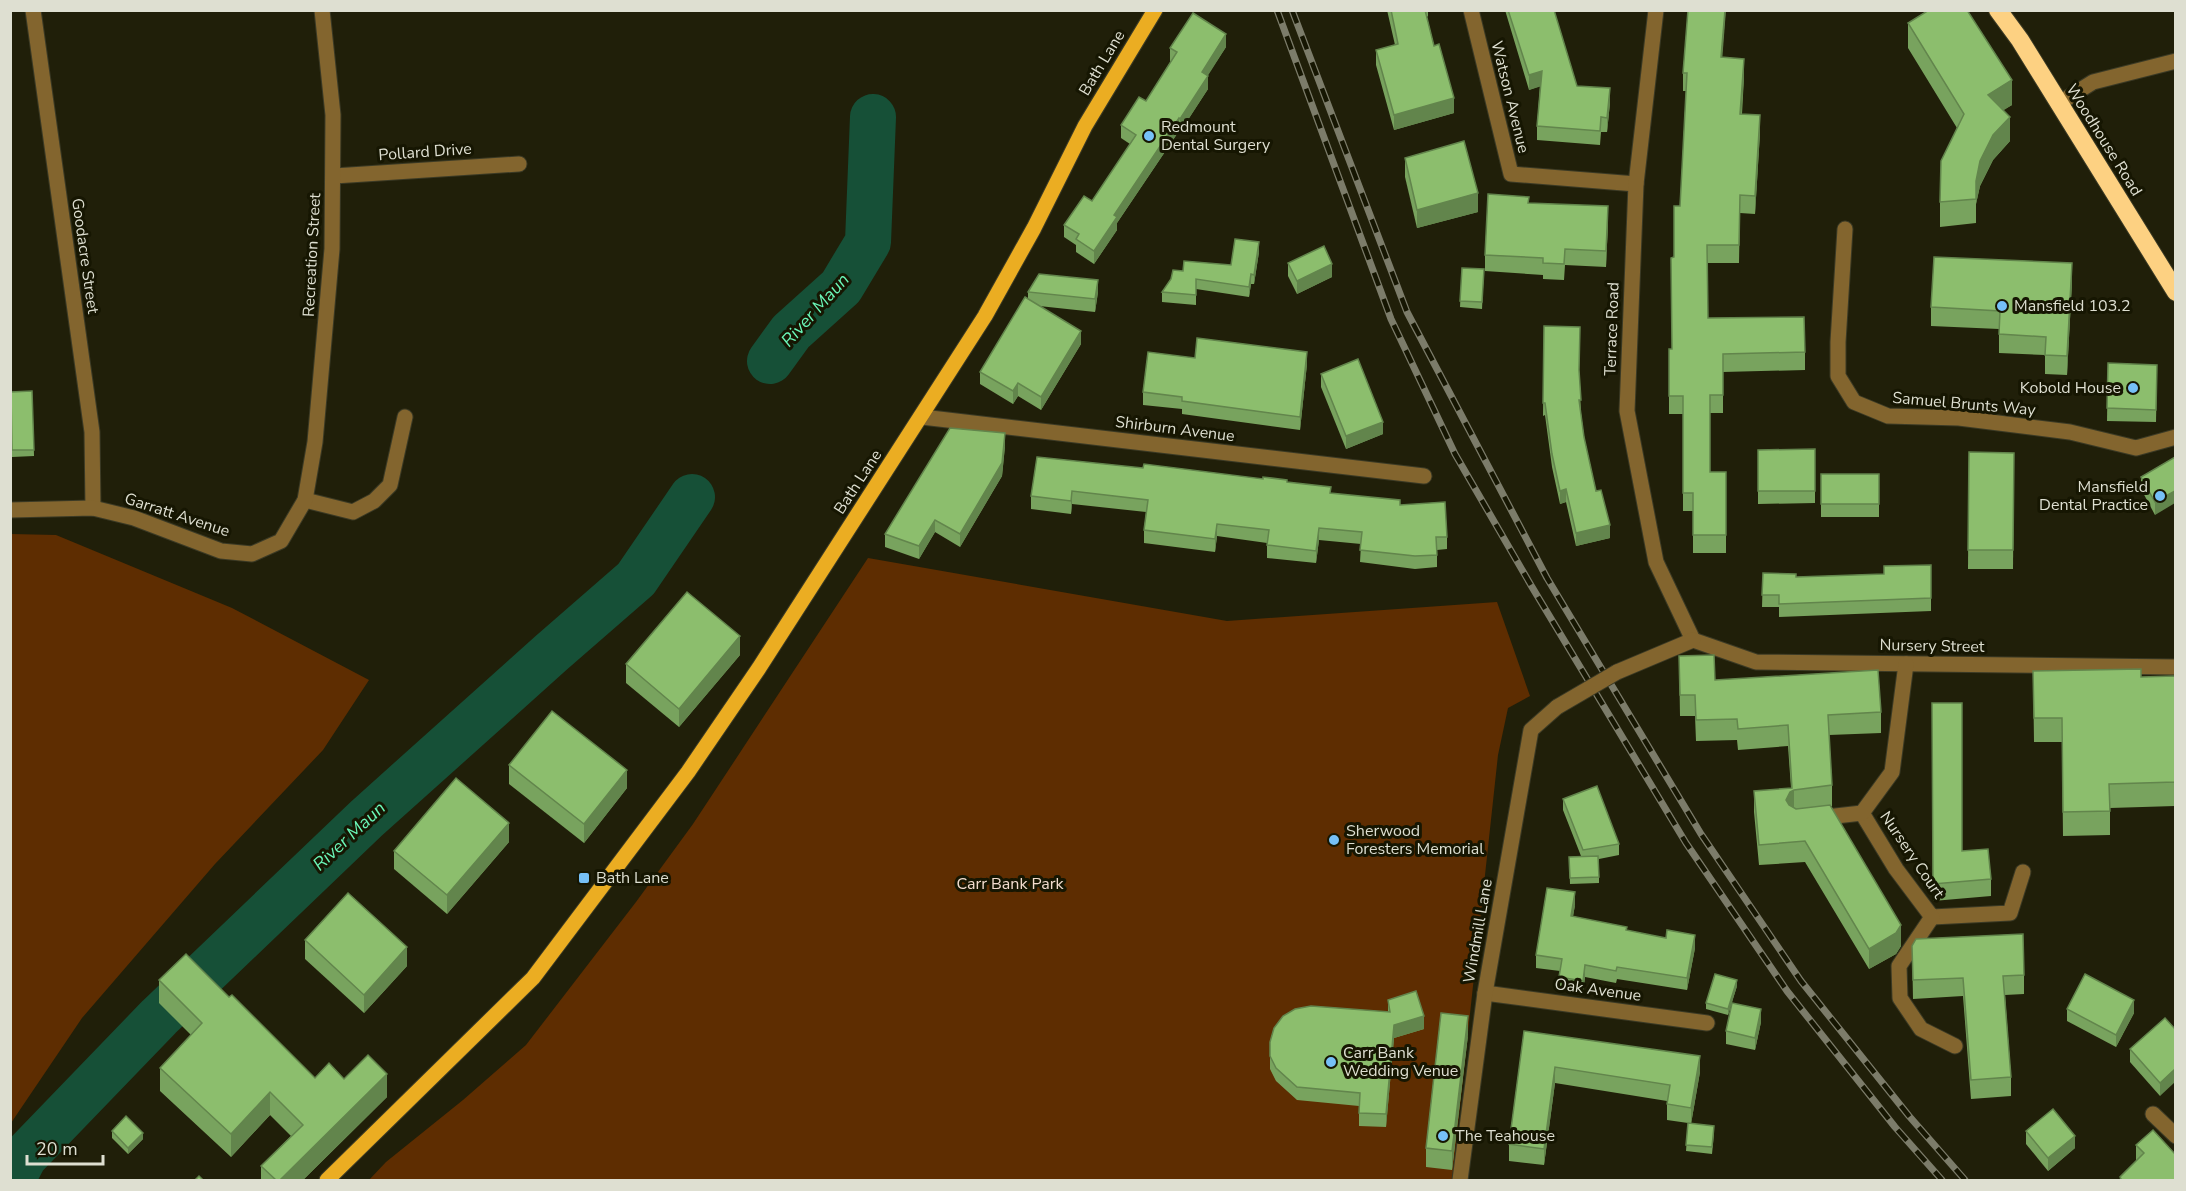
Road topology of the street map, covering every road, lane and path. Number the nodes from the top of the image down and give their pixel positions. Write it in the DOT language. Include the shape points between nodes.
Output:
graph roads {
  1 [pos="33,10"];
  2 [pos="322,10"];
  3 [pos="1155,10"];
  4 [pos="1471,10"];
  5 [pos="1656,10"];
  6 [pos="1998,10"];
  7 [pos="2175,61"];
  8 [pos="2058,104"];
  9 [pos="519,164"];
  10 [pos="334,177"];
  11 [pos="1636,184"];
  12 [pos="1845,229"];
  13 [pos="2175,292"];
  14 [pos="405,417"];
  15 [pos="921,417"];
  16 [pos="2175,437"];
  17 [pos="1424,476"];
  18 [pos="305,500"];
  19 [pos="93,508"];
  20 [pos="10,510"];
  21 [pos="1693,640"];
  22 [pos="1906,664"];
  23 [pos="2175,667"];
  24 [pos="1862,813"];
  25 [pos="1808,819"];
  26 [pos="2023,872"];
  27 [pos="1932,917"];
  28 [pos="1485,993"];
  29 [pos="1707,1023"];
  30 [pos="1955,1046"];
  31 [pos="2153,1114"];
  32 [pos="2175,1136"];
  33 [pos="327,1180"];
  34 [pos="1460,1180"];
  1 -- 19 [label="street, Goodacre Street" via="92,432"];
  2 -- 10 [label="street, Recreation Street" via="333,115"];
  3 -- 15 [label="main road, Bath Lane" via="1085,126 985,316"];
  4 -- 11 [label="street, Watson Avenue" via="1511,174"];
  5 -- 11 [label="street, Terrace Road"];
  6 -- 8 [label="highway, Woodhouse Road"];
  7 -- 8 [label="street" via="2093,82"];
  8 -- 13 [label="highway, Woodhouse Road"];
  9 -- 10 [label="street, Pollard Drive"];
  10 -- 18 [label="street, Recreation Street" via="325,341"];
  11 -- 21 [label="street, Terrace Road" via="1627,411 1656,562"];
  12 -- 16 [label="street, Samuel Brunts Way" via="1838,376 1854,402 1888,416 1959,418 2070,432 2136,448"];
  14 -- 18 [label="street" via="390,485 374,501 353,512"];
  15 -- 17 [label="street, Shirburn Avenue"];
  15 -- 33 [label="main road, Bath Lane" via="688,772 533,978"];
  18 -- 19 [label="street, Garratt Avenue" via="282,541 252,554 221,551 134,518"];
  19 -- 20 [label="street, Garratt Avenue"];
  21 -- 22 [label="street, Nursery Street" via="1756,662"];
  21 -- 28 [label="street, Windmill Lane, bridge" via="1617,672 1557,707 1531,730"];
  22 -- 23 [label="street, Nursery Street"];
  22 -- 24 [label="street, Nursery Court" via="1892,772"];
  24 -- 25 [label="street, Nursery Court"];
  24 -- 27 [label="street, Nursery Court" via="1896,869"];
  26 -- 27 [label="street, Nursery Court" via="2010,914"];
  27 -- 30 [label="street, Nursery Court" via="1899,966 1900,998 1921,1029"];
  28 -- 29 [label="street, Oak Avenue"];
  28 -- 34 [label="street, Windmill Lane"];
  31 -- 32 [label="street"];
}
